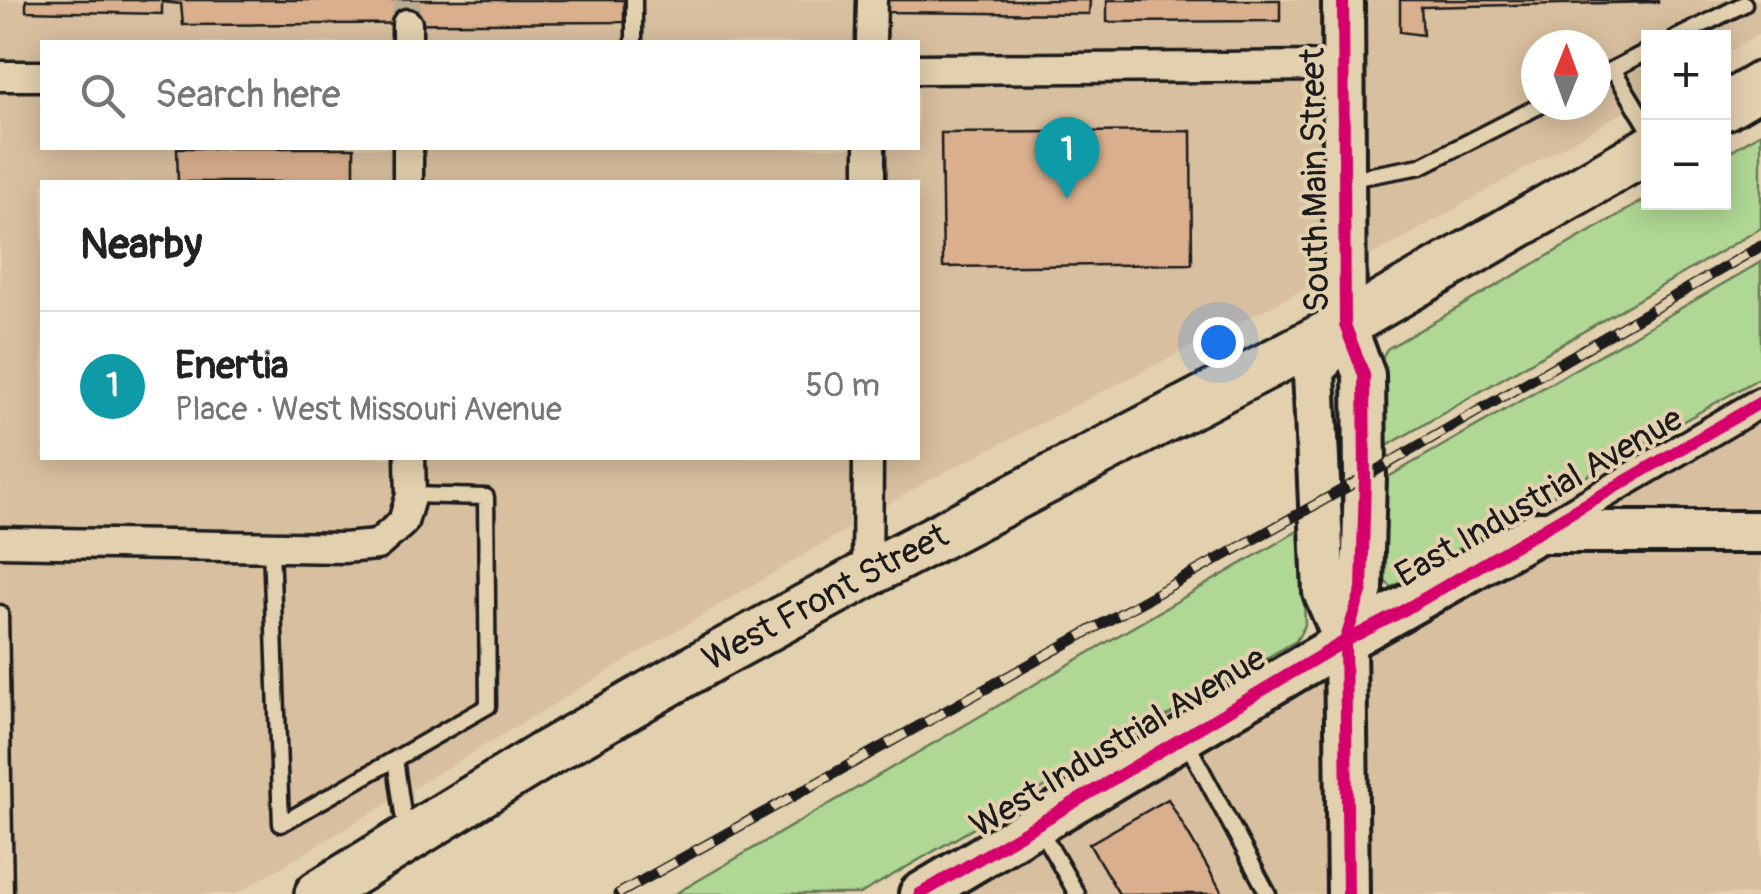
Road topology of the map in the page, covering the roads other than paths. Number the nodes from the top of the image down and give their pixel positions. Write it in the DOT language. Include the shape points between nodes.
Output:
graph roads {
  1 [pos="634,0"];
  2 [pos="872,0"];
  3 [pos="1343,0"];
  4 [pos="1744,4"];
  5 [pos="1692,30"];
  6 [pos="634,40"];
  7 [pos="871,40"];
  8 [pos="1641,55"];
  9 [pos="1343,66"];
  10 [pos="920,68"];
  11 [pos="1613,69"];
  12 [pos="0,76"];
  13 [pos="40,76"];
  14 [pos="1761,85"];
  15 [pos="1731,103"];
  16 [pos="1521,116"];
  17 [pos="1644,120"];
  18 [pos="408,150"];
  19 [pos="870,150"];
  20 [pos="1641,154"];
  21 [pos="408,180"];
  22 [pos="870,180"];
  23 [pos="1344,180"];
  24 [pos="1344,325"];
  25 [pos="1761,402"];
  26 [pos="410,460"];
  27 [pos="868,460"];
  28 [pos="410,495"];
  29 [pos="1538,532"];
  30 [pos="1761,532"];
  31 [pos="0,542"];
  32 [pos="272,546"];
  33 [pos="867,574"];
  34 [pos="0,613"];
  35 [pos="1345,641"];
  36 [pos="1184,738"];
  37 [pos="395,759"];
  38 [pos="1038,826"];
  39 [pos="410,836"];
  40 [pos="5,894"];
  41 [pos="318,894"];
  42 [pos="920,894"];
  43 [pos="1078,894"];
  44 [pos="1268,894"];
  45 [pos="1348,894"];
  1 -- 6 [label="lane"];
  2 -- 7 [label="street"];
  3 -- 9 [label="street, South Main Street"];
  4 -- 5 [label="lane"];
  8 -- 11 [label="lane"];
  9 -- 10 [label="street"];
  9 -- 23 [label="street, South Main Street"];
  11 -- 17 [label="lane"];
  12 -- 13 [label="street"];
  14 -- 15 [label="main road"];
  16 -- 23 [label="lane" via="1421,166"];
  18 -- 21 [label="street"];
  19 -- 22 [label="street"];
  20 -- 24 [label="main road, West Front Street"];
  23 -- 24 [label="street, South Main Street"];
  24 -- 33 [label="main road, West Front Street"];
  24 -- 35 [label="street, South Main Street" via="1314,372 1324,592"];
  25 -- 29 [label="street, East Industrial Avenue"];
  26 -- 28 [label="street"];
  27 -- 33 [label="street"];
  28 -- 32 [label="street" via="403,522 376,545"];
  28 -- 37 [label="lane" via="486,498 488,706"];
  29 -- 30 [label="street"];
  29 -- 35 [label="street, East Industrial Avenue"];
  31 -- 32 [label="street"];
  32 -- 37 [label="lane" via="281,824"];
  33 -- 39 [label="main road, West Front Street"];
  34 -- 40 [label="lane"];
  35 -- 36 [label="street, West Industrial Avenue"];
  35 -- 45 [label="street, South Main Street"];
  36 -- 38 [label="street, West Industrial Avenue"];
  36 -- 44 [label="lane"];
  37 -- 39 [label="lane"];
  38 -- 42 [label="street, West Industrial Avenue"];
  38 -- 43 [label="lane"];
  39 -- 41 [label="main road, West Front Street"];
}
